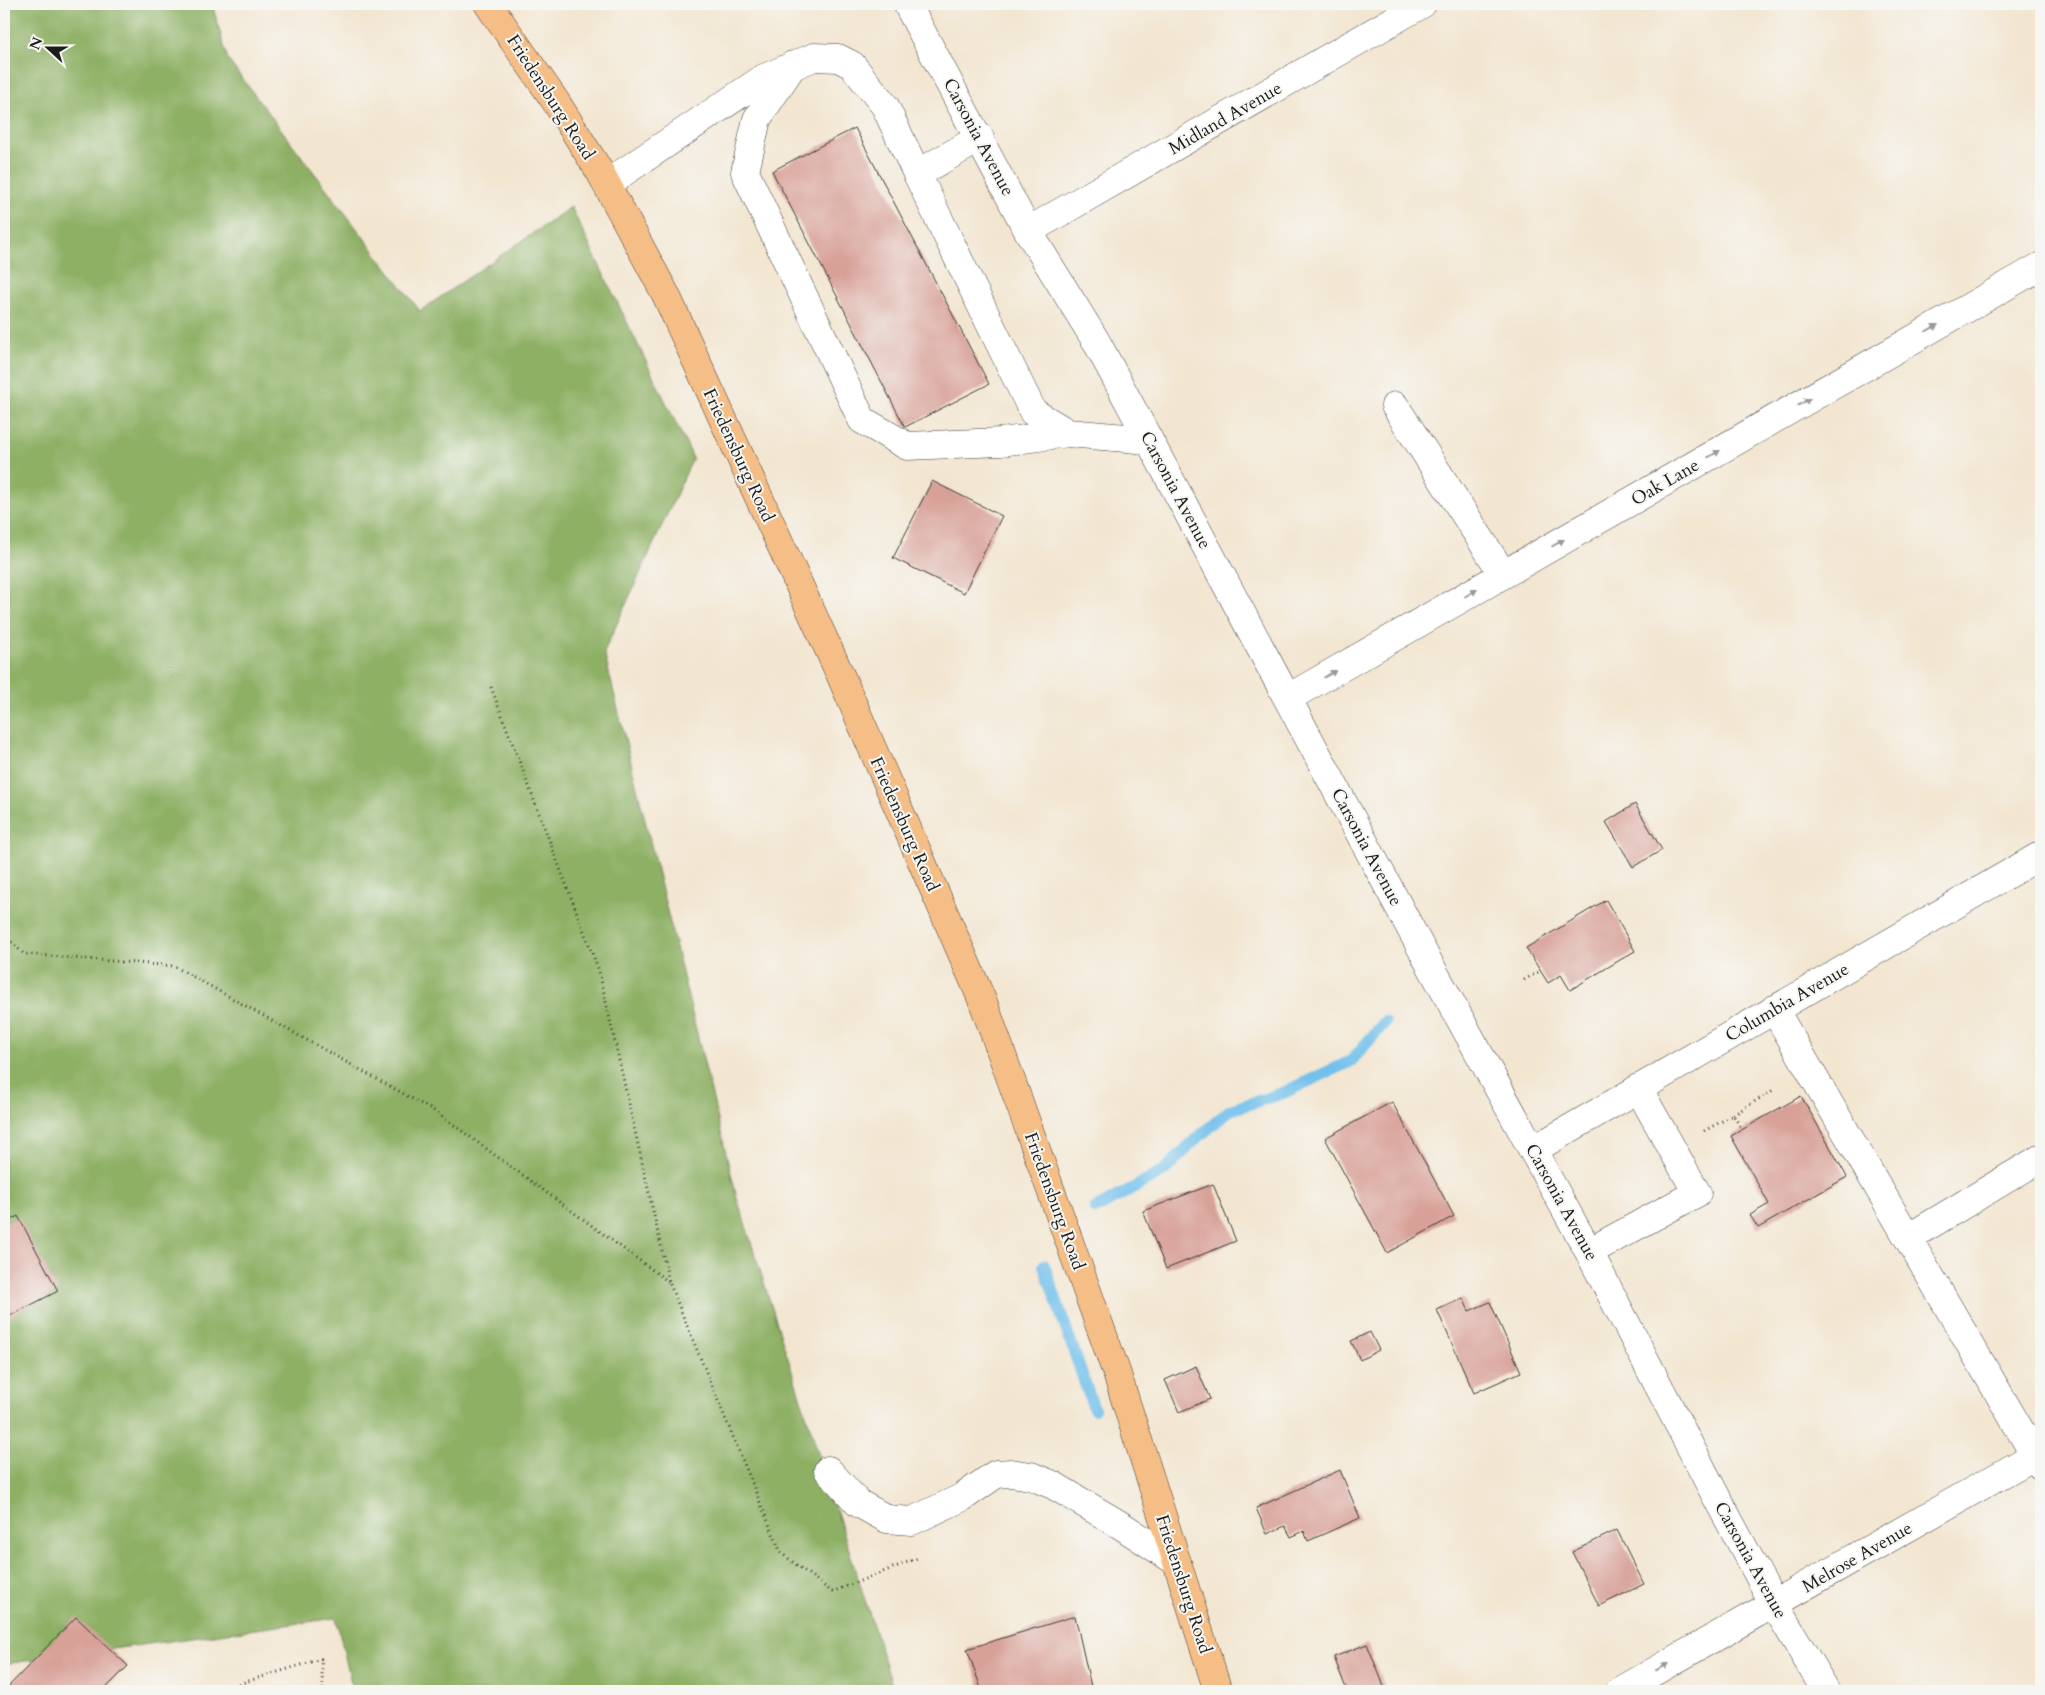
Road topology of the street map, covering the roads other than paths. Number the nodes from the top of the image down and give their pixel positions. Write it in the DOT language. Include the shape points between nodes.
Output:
graph roads {
  1 [pos="488,4"];
  2 [pos="907,4"];
  3 [pos="1422,4"];
  4 [pos="793,65"];
  5 [pos="980,138"];
  6 [pos="917,174"];
  7 [pos="606,184"];
  8 [pos="1028,231"];
  9 [pos="2041,266"];
  10 [pos="1395,406"];
  11 [pos="1068,433"];
  12 [pos="1149,440"];
  13 [pos="1503,574"];
  14 [pos="1288,698"];
  15 [pos="2041,855"];
  16 [pos="1774,1009"];
  17 [pos="1638,1088"];
  18 [pos="1533,1150"];
  19 [pos="2041,1158"];
  20 [pos="1908,1238"];
  21 [pos="1589,1252"];
  22 [pos="2039,1458"];
  23 [pos="828,1470"];
  24 [pos="1177,1562"];
  25 [pos="1774,1604"];
  26 [pos="1218,1691"];
  27 [pos="1620,1691"];
  28 [pos="1826,1691"];
  1 -- 7 [label="main road, Friedensburg Road" via="556,102"];
  2 -- 5 [label="street, Carsonia Avenue"];
  3 -- 8 [label="street, Midland Avenue"];
  4 -- 6 [label="street" via="814,57 838,58 852,65 885,106"];
  4 -- 7 [label="street" via="764,78"];
  4 -- 11 [label="street" via="757,119 745,172 862,420 907,446 1001,442"];
  5 -- 6 [label="street"];
  5 -- 8 [label="street, Carsonia Avenue"];
  6 -- 11 [label="street" via="1033,412"];
  7 -- 24 [label="main road, Friedensburg Road" via="666,295 839,672 983,1002 1117,1374"];
  8 -- 12 [label="street, Carsonia Avenue" via="1096,342"];
  13 -- 9 [label="street, Oak Lane, one-way"];
  10 -- 13 [label="street"];
  11 -- 12 [label="street"];
  12 -- 14 [label="street, Carsonia Avenue"];
  14 -- 13 [label="street, Oak Lane, one-way"];
  14 -- 18 [label="street, Carsonia Avenue"];
  15 -- 16 [label="street, Columbia Avenue"];
  16 -- 17 [label="street, Columbia Avenue"];
  16 -- 20 [label="street"];
  17 -- 18 [label="street, Columbia Avenue"];
  17 -- 21 [label="street" via="1697,1193"];
  18 -- 21 [label="street, Carsonia Avenue"];
  19 -- 20 [label="street"];
  20 -- 22 [label="street"];
  21 -- 25 [label="street, Carsonia Avenue"];
  22 -- 25 [label="street, Melrose Avenue"];
  23 -- 24 [label="street" via="858,1503 887,1518 912,1521 963,1497 996,1474 1031,1476 1053,1485"];
  24 -- 26 [label="main road, Friedensburg Road"];
  27 -- 25 [label="street, Melrose Avenue, one-way"];
  25 -- 28 [label="street, Carsonia Avenue"];
}
